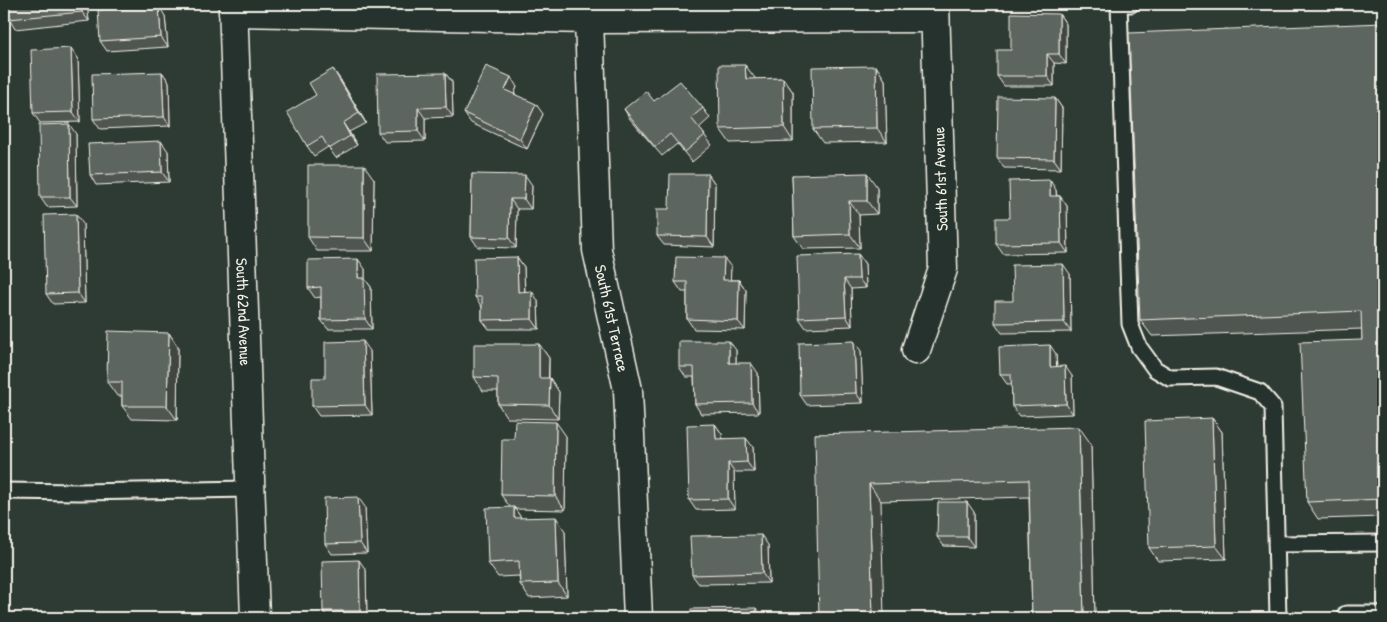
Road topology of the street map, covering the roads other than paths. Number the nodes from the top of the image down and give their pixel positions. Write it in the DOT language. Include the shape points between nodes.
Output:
graph roads {
  1 [pos="1131,4"];
  2 [pos="233,8"];
  3 [pos="935,11"];
  4 [pos="589,19"];
  5 [pos="916,350"];
  6 [pos="250,489"];
  7 [pos="4,491"];
  8 [pos="1383,543"];
  9 [pos="1276,544"];
  10 [pos="1383,614"];
  11 [pos="255,618"];
  12 [pos="638,618"];
  13 [pos="1278,618"];
  14 [pos="1346,618"];
  1 -- 9 [label="lane" via="1120,4 1130,324 1139,347 1156,369 1170,378 1216,377 1260,392 1273,407"];
  2 -- 4 [label="street"];
  2 -- 6 [label="street, South 62nd Avenue"];
  3 -- 4 [label="street"];
  3 -- 5 [label="street, South 61st Avenue" via="944,269"];
  4 -- 12 [label="street, South 61st Terrace" via="597,250 628,390"];
  6 -- 7 [label="lane"];
  6 -- 11 [label="street, South 62nd Avenue"];
  8 -- 9 [label="lane"];
  9 -- 13 [label="lane"];
  10 -- 14 [label="lane" via="1346,614"];
}
